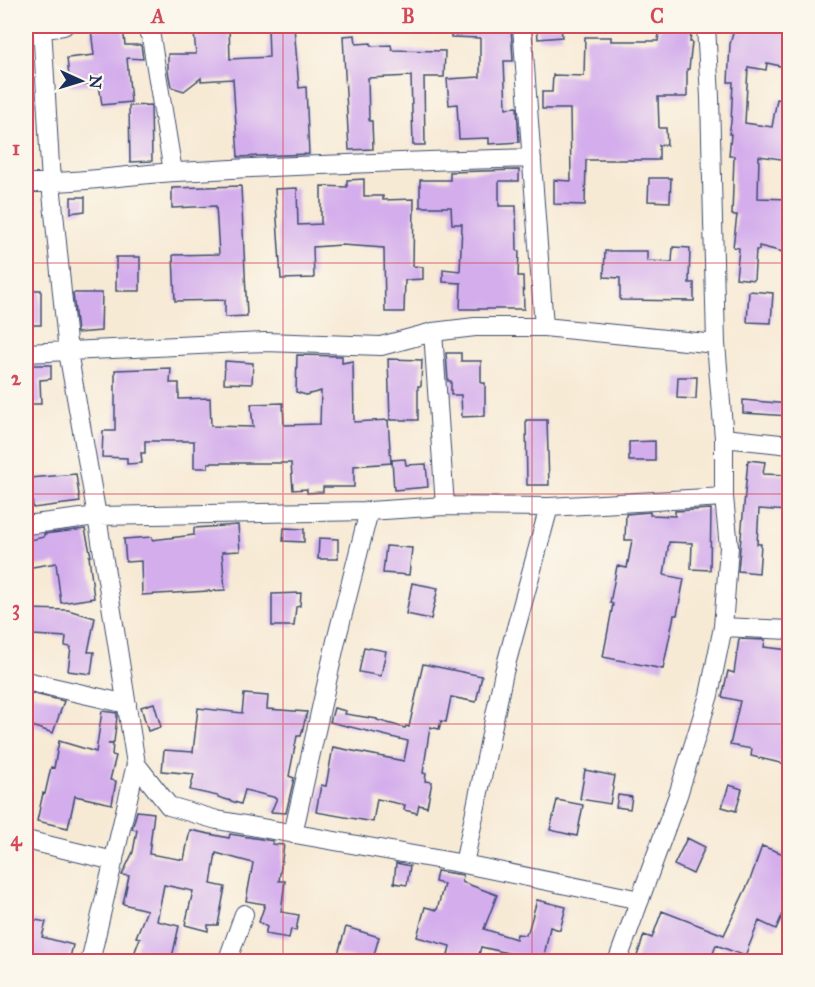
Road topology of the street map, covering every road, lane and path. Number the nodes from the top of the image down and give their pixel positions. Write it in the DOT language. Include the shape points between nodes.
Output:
graph roads {
  1 [pos="64,26"];
  2 [pos="145,26"];
  3 [pos="522,26"];
  4 [pos="706,26"];
  5 [pos="42,28"];
  6 [pos="532,158"];
  7 [pos="173,172"];
  8 [pos="26,183"];
  9 [pos="51,183"];
  10 [pos="544,327"];
  11 [pos="434,332"];
  12 [pos="717,344"];
  13 [pos="68,352"];
  14 [pos="26,353"];
  15 [pos="724,438"];
  16 [pos="789,445"];
  17 [pos="724,497"];
  18 [pos="445,506"];
  19 [pos="549,507"];
  20 [pos="369,511"];
  21 [pos="97,516"];
  22 [pos="26,525"];
  23 [pos="723,627"];
  24 [pos="789,630"];
  25 [pos="26,681"];
  26 [pos="127,704"];
  27 [pos="136,764"];
  28 [pos="293,834"];
  29 [pos="26,840"];
  30 [pos="114,861"];
  31 [pos="464,864"];
  32 [pos="640,900"];
  33 [pos="244,914"];
  34 [pos="90,962"];
  35 [pos="227,962"];
  36 [pos="617,962"];
  1 -- 5 [label="street"];
  2 -- 7 [label="street" via="151,38"];
  3 -- 6 [label="street"];
  4 -- 12 [label="street"];
  5 -- 9 [label="street"];
  6 -- 7 [label="street"];
  6 -- 10 [label="street"];
  7 -- 9 [label="street"];
  8 -- 9 [label="street"];
  9 -- 13 [label="street"];
  10 -- 11 [label="street" via="475,327"];
  10 -- 12 [label="street"];
  11 -- 13 [label="street" via="381,346 265,342"];
  11 -- 18 [label="street"];
  12 -- 15 [label="street"];
  13 -- 14 [label="street"];
  13 -- 21 [label="street"];
  15 -- 16 [label="street"];
  15 -- 17 [label="street"];
  17 -- 19 [label="street"];
  17 -- 23 [label="street" via="729,547"];
  18 -- 19 [label="street"];
  18 -- 20 [label="street"];
  19 -- 31 [label="street" via="504,672"];
  20 -- 21 [label="street"];
  20 -- 28 [label="street"];
  21 -- 22 [label="street"];
  21 -- 26 [label="street"];
  23 -- 24 [label="street"];
  23 -- 32 [label="street" via="706,706"];
  25 -- 26 [label="street"];
  26 -- 27 [label="street"];
  27 -- 28 [label="street" via="169,806 217,820"];
  27 -- 30 [label="street"];
  28 -- 31 [label="street"];
  29 -- 30 [label="street"];
  30 -- 34 [label="street"];
  31 -- 32 [label="street"];
  32 -- 36 [label="street"];
  33 -- 35 [label="street"];
}
